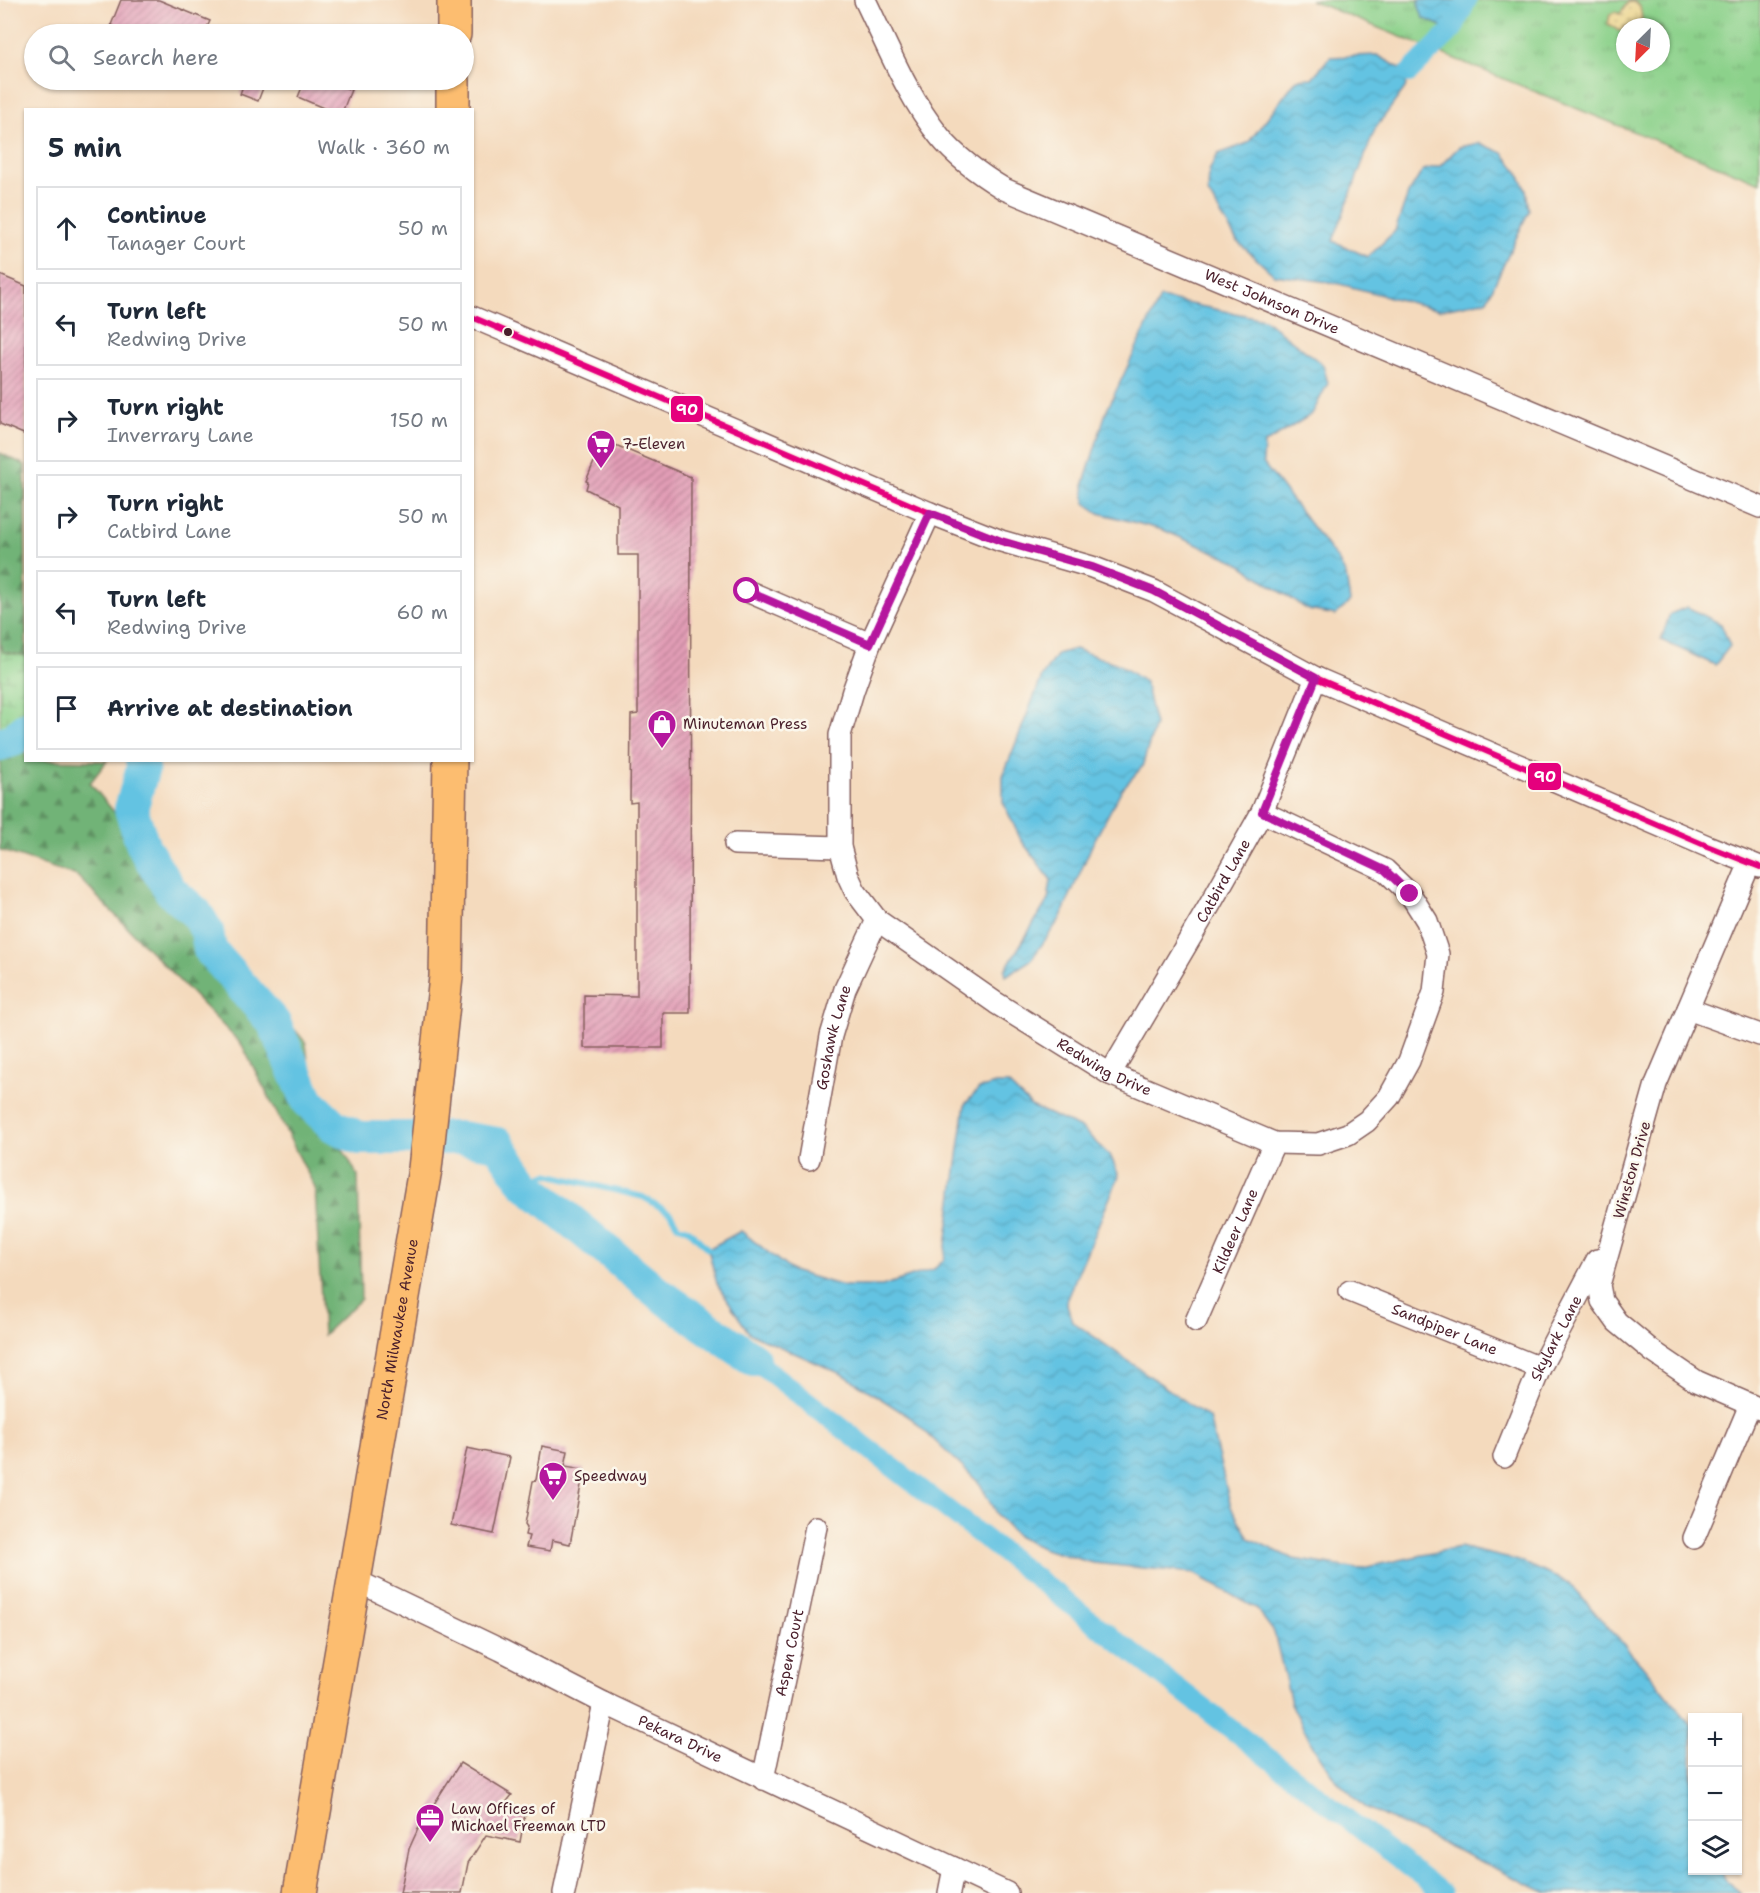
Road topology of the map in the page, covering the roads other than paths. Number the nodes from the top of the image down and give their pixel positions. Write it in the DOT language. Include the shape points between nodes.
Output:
graph roads {
  1 [pos="454,0"];
  2 [pos="866,0"];
  3 [pos="454,24"];
  4 [pos="453,90"];
  5 [pos="453,108"];
  6 [pos="474,318"];
  7 [pos="1760,507"];
  8 [pos="930,513"];
  9 [pos="747,591"];
  10 [pos="870,644"];
  11 [pos="1316,678"];
  12 [pos="450,762"];
  13 [pos="1262,812"];
  14 [pos="735,844"];
  15 [pos="840,847"];
  16 [pos="1755,865"];
  17 [pos="877,920"];
  18 [pos="1688,1009"];
  19 [pos="1760,1035"];
  20 [pos="1110,1074"];
  21 [pos="1274,1143"];
  22 [pos="810,1159"];
  23 [pos="1617,1222"];
  24 [pos="1350,1291"];
  25 [pos="1196,1321"];
  26 [pos="1540,1368"];
  27 [pos="1755,1407"];
  28 [pos="1504,1457"];
  29 [pos="816,1527"];
  30 [pos="1694,1538"];
  31 [pos="355,1580"];
  32 [pos="604,1703"];
  33 [pos="762,1779"];
  34 [pos="954,1868"];
  35 [pos="300,1893"];
  36 [pos="564,1893"];
  37 [pos="949,1893"];
  38 [pos="1007,1893"];
  1 -- 3 [label="main road"];
  2 -- 7 [label="street, West Johnson Drive" via="913,99 941,138 976,172 1004,189"];
  4 -- 5 [label="main road"];
  6 -- 8 [label="street"];
  8 -- 10 [label="street, Redwing Drive"];
  8 -- 11 [label="street" via="1001,541 1092,567 1154,591"];
  9 -- 10 [label="street"];
  10 -- 15 [label="street, Redwing Drive" via="840,735"];
  11 -- 13 [label="street, Catbird Lane"];
  11 -- 16 [label="street"];
  12 -- 31 [label="main road, North Milwaukee Avenue" via="446,977 425,1169"];
  13 -- 20 [label="street, Catbird Lane"];
  13 -- 21 [label="street, Redwing Drive" via="1385,870 1410,894 1427,921 1438,954 1434,992 1409,1061 1389,1097 1348,1134 1318,1144"];
  14 -- 15 [label="street"];
  15 -- 17 [label="street, Redwing Drive" via="855,891"];
  16 -- 18 [label="street, Winston Drive"];
  17 -- 20 [label="street, Redwing Drive" via="996,1004"];
  17 -- 22 [label="street, Goshawk Lane" via="845,989 831,1036"];
  18 -- 19 [label="street"];
  18 -- 23 [label="street, Winston Drive" via="1656,1084"];
  20 -- 21 [label="street, Redwing Drive"];
  21 -- 25 [label="street, Kildeer Lane"];
  23 -- 26 [label="street, Skylark Lane"];
  23 -- 27 [label="street, Winston Drive" via="1599,1285 1602,1301 1617,1322 1696,1381"];
  24 -- 26 [label="street, Sandpiper Lane"];
  26 -- 28 [label="street, Skylark Lane"];
  27 -- 30 [label="street"];
  29 -- 33 [label="street, Aspen Court"];
  31 -- 32 [label="street, Pekara Drive"];
  31 -- 35 [label="main road, North Milwaukee Avenue"];
  32 -- 33 [label="street, Pekara Drive"];
  32 -- 36 [label="street"];
  33 -- 34 [label="street, Pekara Drive"];
  34 -- 37 [label="street"];
  34 -- 38 [label="street, Pekara Drive"];
}
